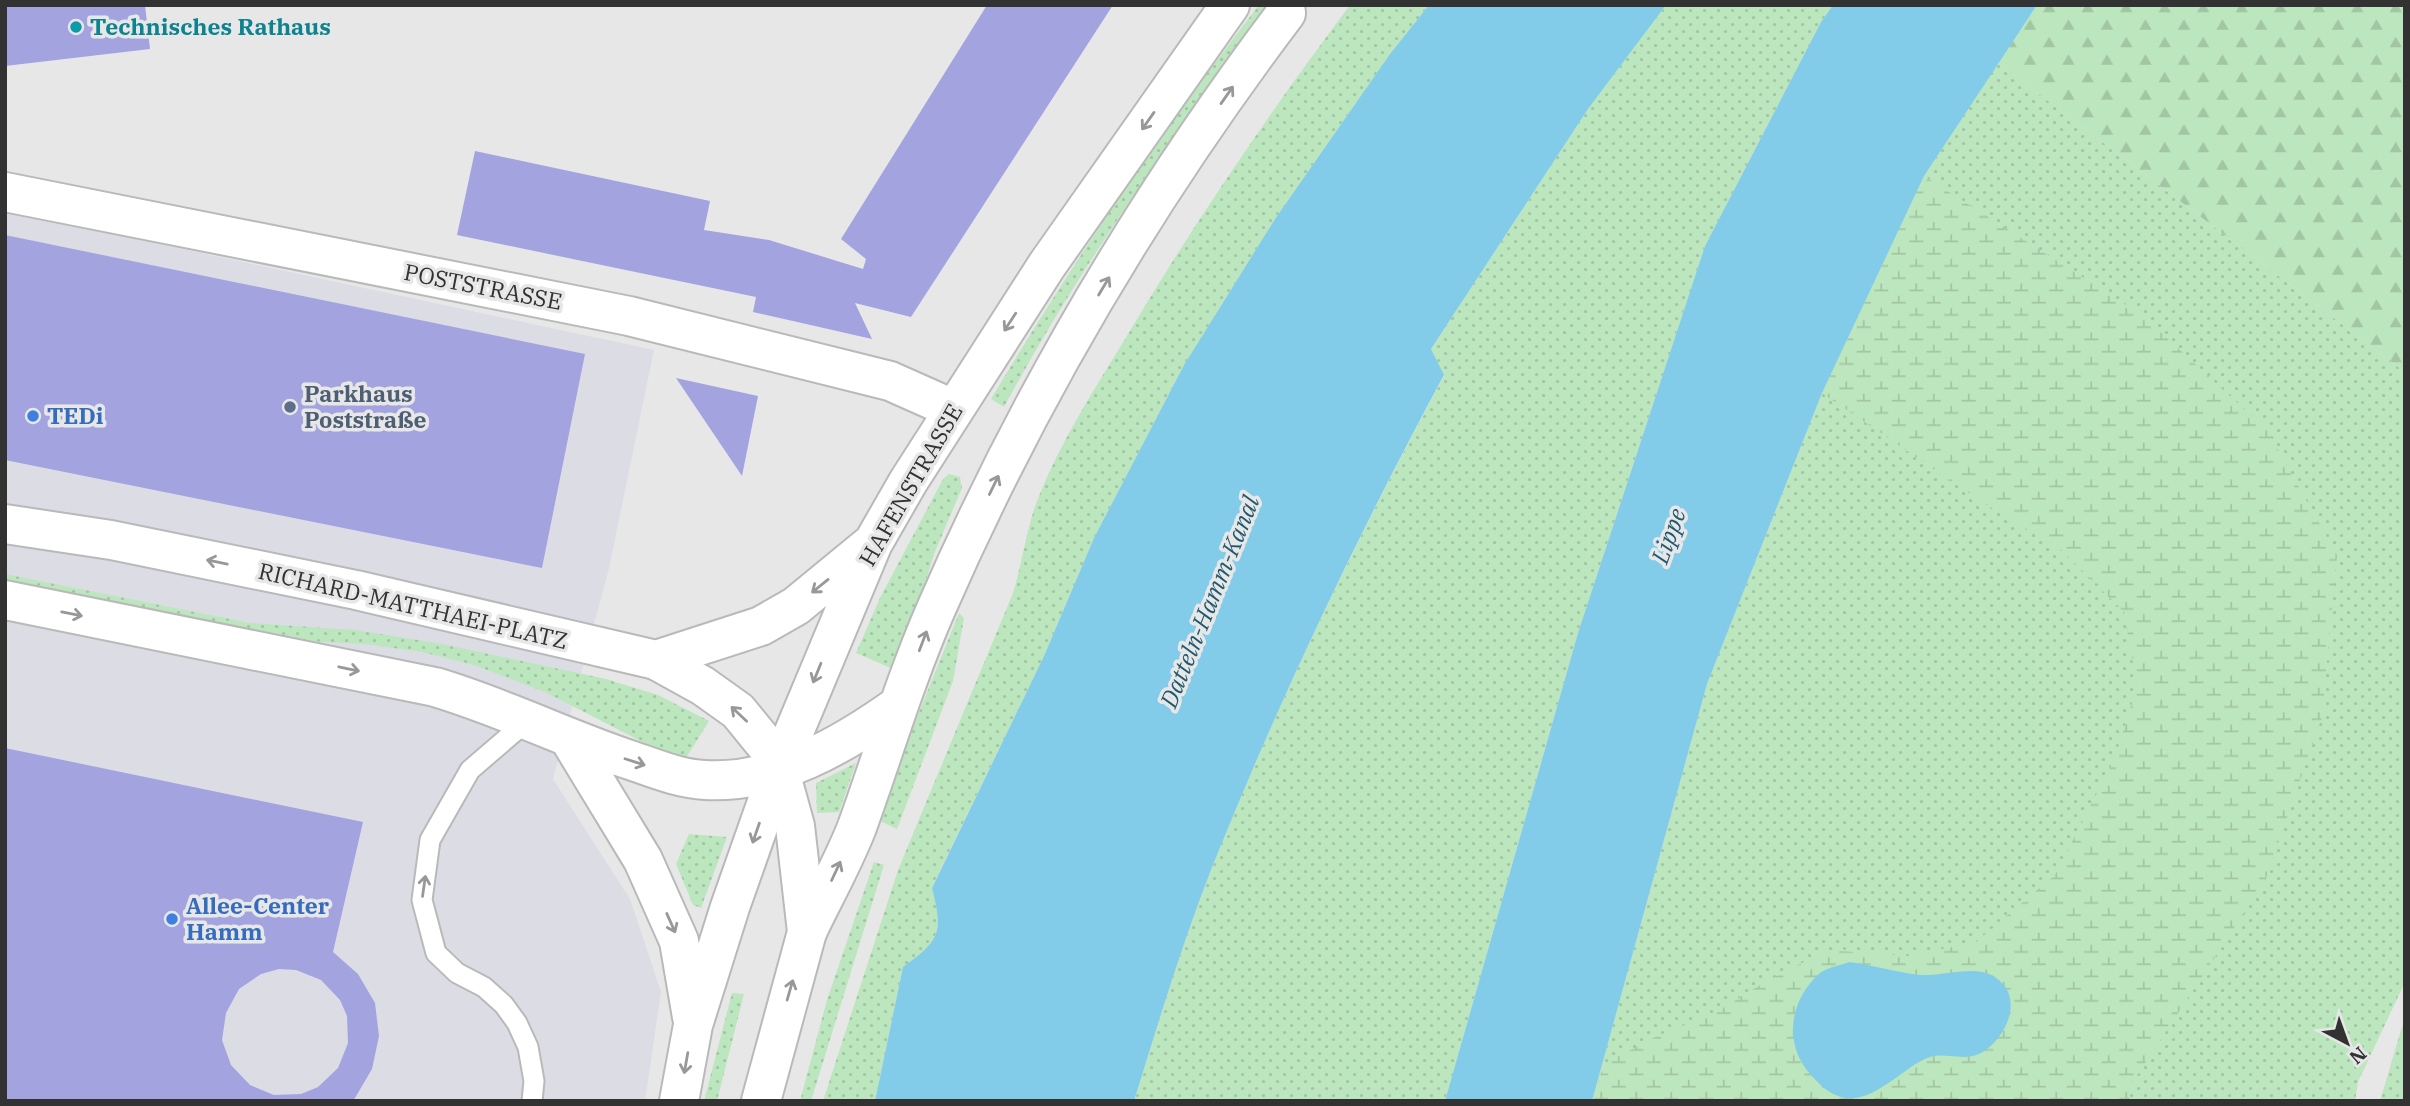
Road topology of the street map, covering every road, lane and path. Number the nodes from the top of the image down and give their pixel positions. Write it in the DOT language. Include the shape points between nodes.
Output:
graph roads {
  1 [pos="1230,5"];
  2 [pos="1285,5"];
  3 [pos="5,192"];
  4 [pos="953,409"];
  5 [pos="5,524"];
  6 [pos="873,543"];
  7 [pos="5,600"];
  8 [pos="656,660"];
  9 [pos="899,705"];
  10 [pos="527,721"];
  11 [pos="570,740"];
  12 [pos="779,768"];
  13 [pos="807,932"];
  14 [pos="693,1025"];
  15 [pos="533,1101"];
  16 [pos="679,1101"];
  17 [pos="761,1101"];
  1 -- 4 [label="main road, HAFENSTRASSE, one-way" via="1046,265"];
  9 -- 2 [label="main road, one-way" via="934,611 1020,432 1168,182 1286,13"];
  3 -- 4 [label="main road, POSTSTRASSE" via="629,316 890,381"];
  4 -- 6 [label="main road, HAFENSTRASSE"];
  8 -- 5 [label="main road, RICHARD-MATTHAEI-PLATZ, one-way" via="356,590 111,540"];
  6 -- 8 [label="main road, one-way" via="796,606 769,621"];
  6 -- 12 [label="main road, HAFENSTRASSE, one-way"];
  7 -- 10 [label="main road, one-way" via="435,687 483,701"];
  12 -- 8 [label="main road, RICHARD-MATTHAEI-PLATZ, one-way" via="738,711"];
  9 -- 12 [label="main road" via="845,742"];
  13 -- 9 [label="main road, one-way" via="855,831"];
  10 -- 11 [label="main road"];
  15 -- 10 [label="lane, one-way" via="530,1058 517,1023 484,986 457,973 436,953 422,900 430,840 470,770"];
  11 -- 12 [label="main road, one-way" via="704,780 753,776"];
  11 -- 14 [label="main road, one-way" via="643,860 679,941"];
  12 -- 13 [label="main road, RICHARD-MATTHAEI-PLATZ" via="795,826"];
  12 -- 14 [label="main road, HAFENSTRASSE, one-way"];
  17 -- 13 [label="main road, one-way"];
  14 -- 16 [label="main road, HAFENSTRASSE, one-way"];
}
